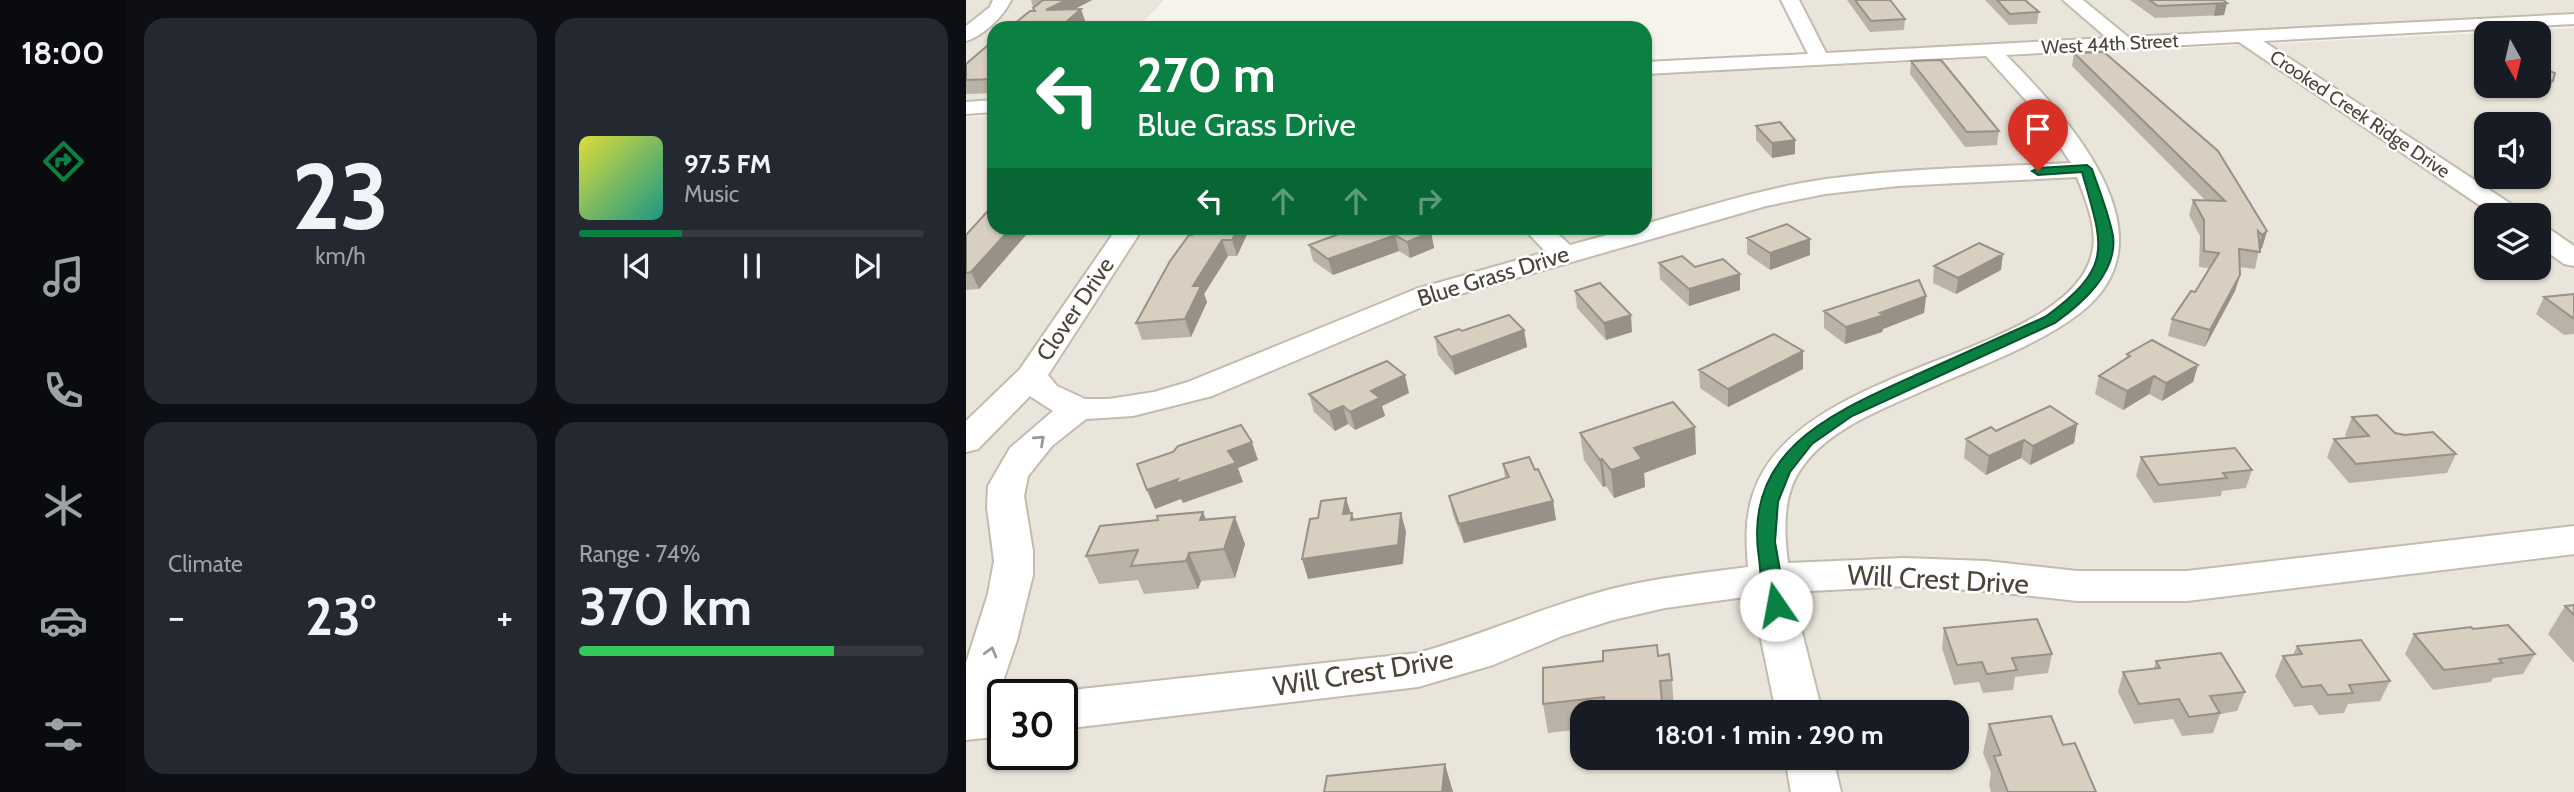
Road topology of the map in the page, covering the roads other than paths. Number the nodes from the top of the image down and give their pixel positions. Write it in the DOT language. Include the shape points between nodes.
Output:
graph roads {
  1 [pos="1002,0"];
  2 [pos="1790,0"];
  3 [pos="2072,0"];
  4 [pos="2540,3"];
  5 [pos="2574,10"];
  6 [pos="2574,19"];
  7 [pos="966,35"];
  8 [pos="2244,37"];
  9 [pos="2124,43"];
  10 [pos="1991,50"];
  11 [pos="1820,59"];
  12 [pos="1652,68"];
  13 [pos="987,106"];
  14 [pos="966,108"];
  15 [pos="2087,169"];
  16 [pos="2493,203"];
  17 [pos="1652,230"];
  18 [pos="1124,235"];
  19 [pos="1543,235"];
  20 [pos="1635,235"];
  21 [pos="2551,242"];
  22 [pos="1564,255"];
  23 [pos="2574,258"];
  24 [pos="1031,376"];
  25 [pos="1078,409"];
  26 [pos="966,440"];
  27 [pos="2574,540"];
  28 [pos="1770,579"];
  29 [pos="1796,700"];
  30 [pos="1078,708"];
  31 [pos="987,717"];
  32 [pos="966,718"];
  33 [pos="1811,770"];
  34 [pos="1816,792"];
  1 -- 7 [label="street" via="998,10"];
  2 -- 11 [label="street"];
  3 -- 9 [label="street"];
  4 -- 5 [label="street"];
  6 -- 8 [label="street, West 44th Street"];
  8 -- 9 [label="street, West 44th Street"];
  8 -- 16 [label="street, Crooked Creek Ridge Drive"];
  9 -- 10 [label="street, West 44th Street"];
  10 -- 11 [label="street, West 44th Street"];
  10 -- 15 [label="street" via="2064,131"];
  11 -- 12 [label="street, West 44th Street"];
  13 -- 14 [label="street"];
  15 -- 17 [label="street, Blue Grass Drive" via="1825,187 1762,199"];
  15 -- 28 [label="street" via="2107,238 2100,269 2089,287 2062,312 2030,331 1846,413 1807,440 1782,471 1771,495 1766,528"];
  18 -- 24 [label="street, Clover Drive"];
  19 -- 22 [label="street"];
  20 -- 22 [label="street, Blue Grass Drive"];
  21 -- 23 [label="street"];
  22 -- 25 [label="street, Blue Grass Drive" via="1386,309 1200,389 1141,404"];
  24 -- 25 [label="street, Clover Drive" via="1044,394"];
  24 -- 26 [label="street"];
  32 -- 25 [label="street, one-way" via="985,673 1013,569 1005,493 1009,477 1026,452"];
  27 -- 28 [label="street, Will Crest Drive" via="2187,586 2077,586 1897,572"];
  28 -- 29 [label="street"];
  28 -- 30 [label="street, Will Crest Drive" via="1610,605 1418,670"];
  31 -- 32 [label="street"];
  33 -- 34 [label="street"];
}
